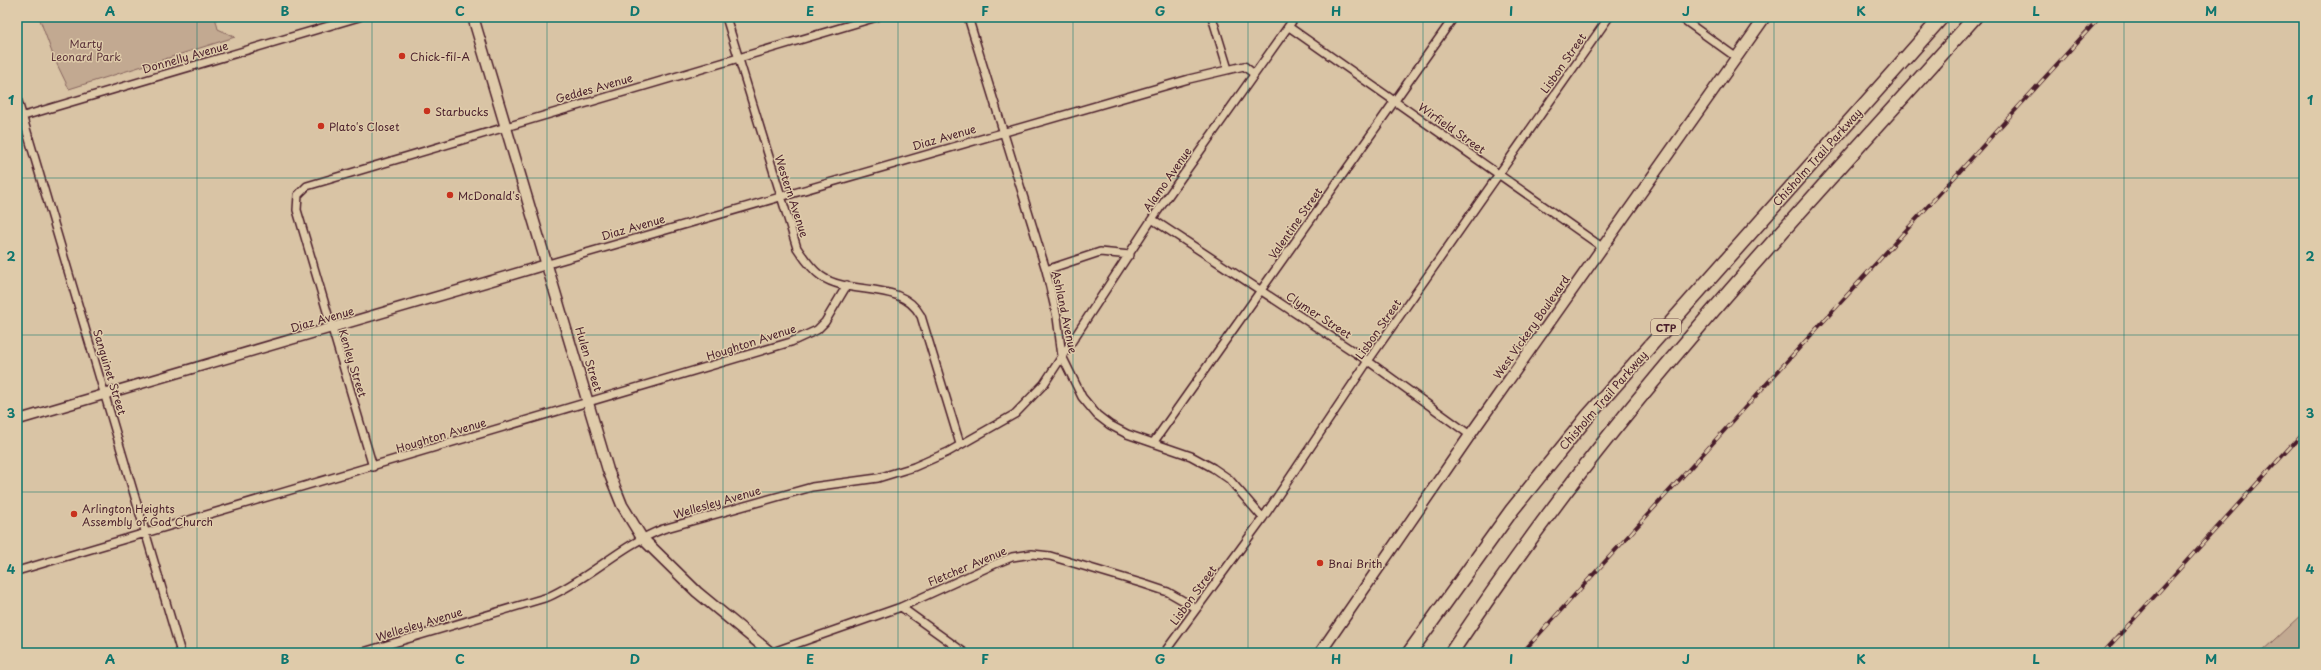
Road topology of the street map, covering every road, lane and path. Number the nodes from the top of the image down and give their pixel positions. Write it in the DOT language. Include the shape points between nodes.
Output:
graph roads {
  1 [pos="359,17"];
  2 [pos="473,17"];
  3 [pos="726,17"];
  4 [pos="877,17"];
  5 [pos="968,17"];
  6 [pos="1212,17"];
  7 [pos="1296,17"];
  8 [pos="1454,17"];
  9 [pos="1609,17"];
  10 [pos="1680,17"];
  11 [pos="1765,17"];
  12 [pos="1942,17"];
  13 [pos="1975,17"];
  14 [pos="1289,26"];
  15 [pos="738,57"];
  16 [pos="1737,58"];
  17 [pos="1228,69"];
  18 [pos="1254,74"];
  19 [pos="17,98"];
  20 [pos="1394,102"];
  21 [pos="20,117"];
  22 [pos="506,126"];
  23 [pos="1002,133"];
  24 [pos="1499,175"];
  25 [pos="317,183"];
  26 [pos="780,197"];
  27 [pos="1152,219"];
  28 [pos="1602,248"];
  29 [pos="1130,255"];
  30 [pos="548,264"];
  31 [pos="1046,270"];
  32 [pos="848,285"];
  33 [pos="1261,291"];
  34 [pos="331,328"];
  35 [pos="1062,356"];
  36 [pos="1368,361"];
  37 [pos="105,395"];
  38 [pos="590,402"];
  39 [pos="17,420"];
  40 [pos="1470,435"];
  41 [pos="1153,442"];
  42 [pos="960,444"];
  43 [pos="373,467"];
  44 [pos="1263,518"];
  45 [pos="146,534"];
  46 [pos="642,538"];
  47 [pos="17,571"];
  48 [pos="901,607"];
  49 [pos="1196,608"];
  50 [pos="181,653"];
  51 [pos="360,653"];
  52 [pos="771,653"];
  53 [pos="965,653"];
  54 [pos="1164,653"];
  55 [pos="1320,653"];
  56 [pos="1409,653"];
  57 [pos="1451,653"];
  1 -- 21 [label="street, Donnelly Avenue"];
  2 -- 22 [label="main road, Hulen Street"];
  3 -- 15 [label="street, Western Avenue"];
  4 -- 15 [label="street, Geddes Avenue"];
  5 -- 23 [label="street, Ashland Avenue"];
  6 -- 17 [label="street"];
  7 -- 14 [label="street, Alamo Avenue"];
  8 -- 20 [label="street, Valentine Street"];
  9 -- 24 [label="street, Lisbon Street"];
  10 -- 16 [label="street"];
  11 -- 16 [label="main road, West Vickery Boulevard"];
  12 -- 56 [label="highway, Chisholm Trail Parkway / CTP" via="1588,416 1512,510"];
  13 -- 57 [label="highway, CTP" via="1743,278 1613,430 1514,562"];
  14 -- 18 [label="street, Alamo Avenue"];
  14 -- 20 [label="street, Wirfield Street"];
  15 -- 22 [label="street, Geddes Avenue"];
  15 -- 26 [label="street, Western Avenue"];
  16 -- 28 [label="main road, West Vickery Boulevard"];
  17 -- 18 [label="street, Diaz Avenue" via="1244,66"];
  17 -- 23 [label="street, Diaz Avenue"];
  18 -- 27 [label="street, Alamo Avenue"];
  19 -- 21 [label="street, Sanguinet Street"];
  20 -- 24 [label="street, Wirfield Street"];
  20 -- 33 [label="street, Valentine Street"];
  21 -- 37 [label="street, Sanguinet Street"];
  22 -- 25 [label="street, Geddes Avenue"];
  22 -- 30 [label="main road, Hulen Street"];
  23 -- 26 [label="street, Diaz Avenue"];
  23 -- 31 [label="street, Ashland Avenue"];
  24 -- 28 [label="street, Wirfield Street"];
  24 -- 36 [label="street, Lisbon Street"];
  25 -- 34 [label="street, Kenley Street" via="307,186 296,203"];
  26 -- 30 [label="street, Diaz Avenue"];
  26 -- 32 [label="street, Western Avenue" via="792,236 804,258 820,276"];
  27 -- 29 [label="street, Alamo Avenue"];
  27 -- 33 [label="street, Clymer Street"];
  28 -- 40 [label="main road, West Vickery Boulevard"];
  29 -- 31 [label="street" via="1100,252"];
  29 -- 35 [label="street, Alamo Avenue"];
  30 -- 34 [label="street, Diaz Avenue"];
  30 -- 38 [label="main road, Hulen Street"];
  31 -- 35 [label="street, Ashland Avenue" via="1057,317"];
  32 -- 38 [label="street, Houghton Avenue" via="825,322 817,330 791,342"];
  32 -- 42 [label="street, Western Avenue" via="906,299 917,309"];
  33 -- 36 [label="street, Clymer Street"];
  33 -- 41 [label="street, Valentine Street"];
  34 -- 37 [label="street, Diaz Avenue"];
  34 -- 43 [label="street, Kenley Street"];
  35 -- 41 [label="street, Ashland Avenue" via="1082,397 1097,415 1126,434"];
  35 -- 42 [label="street, Wellesley Avenue" via="1044,384 1015,414"];
  36 -- 40 [label="street, Clymer Street"];
  36 -- 44 [label="street, Lisbon Street"];
  37 -- 39 [label="street, Diaz Avenue"];
  37 -- 45 [label="street, Sanguinet Street"];
  38 -- 43 [label="street, Houghton Avenue"];
  38 -- 46 [label="main road, Hulen Street" via="608,470 622,506"];
  40 -- 55 [label="main road, West Vickery Boulevard"];
  41 -- 44 [label="street, Ashland Avenue" via="1191,456 1229,479"];
  42 -- 46 [label="street, Wellesley Avenue" via="914,468 878,478 812,487 663,529"];
  43 -- 45 [label="street, Houghton Avenue"];
  44 -- 49 [label="street, Lisbon Street"];
  45 -- 47 [label="street, Houghton Avenue"];
  45 -- 50 [label="street, Sanguinet Street"];
  46 -- 51 [label="street, Wellesley Avenue" via="563,591"];
  46 -- 52 [label="main road, Hulen Street" via="697,592"];
  48 -- 49 [label="street, Fletcher Avenue" via="1012,557 1032,554 1050,556 1144,584 1168,592"];
  48 -- 52 [label="street, Fletcher Avenue"];
  48 -- 53 [label="street"];
  49 -- 54 [label="street, Lisbon Street"];
}
